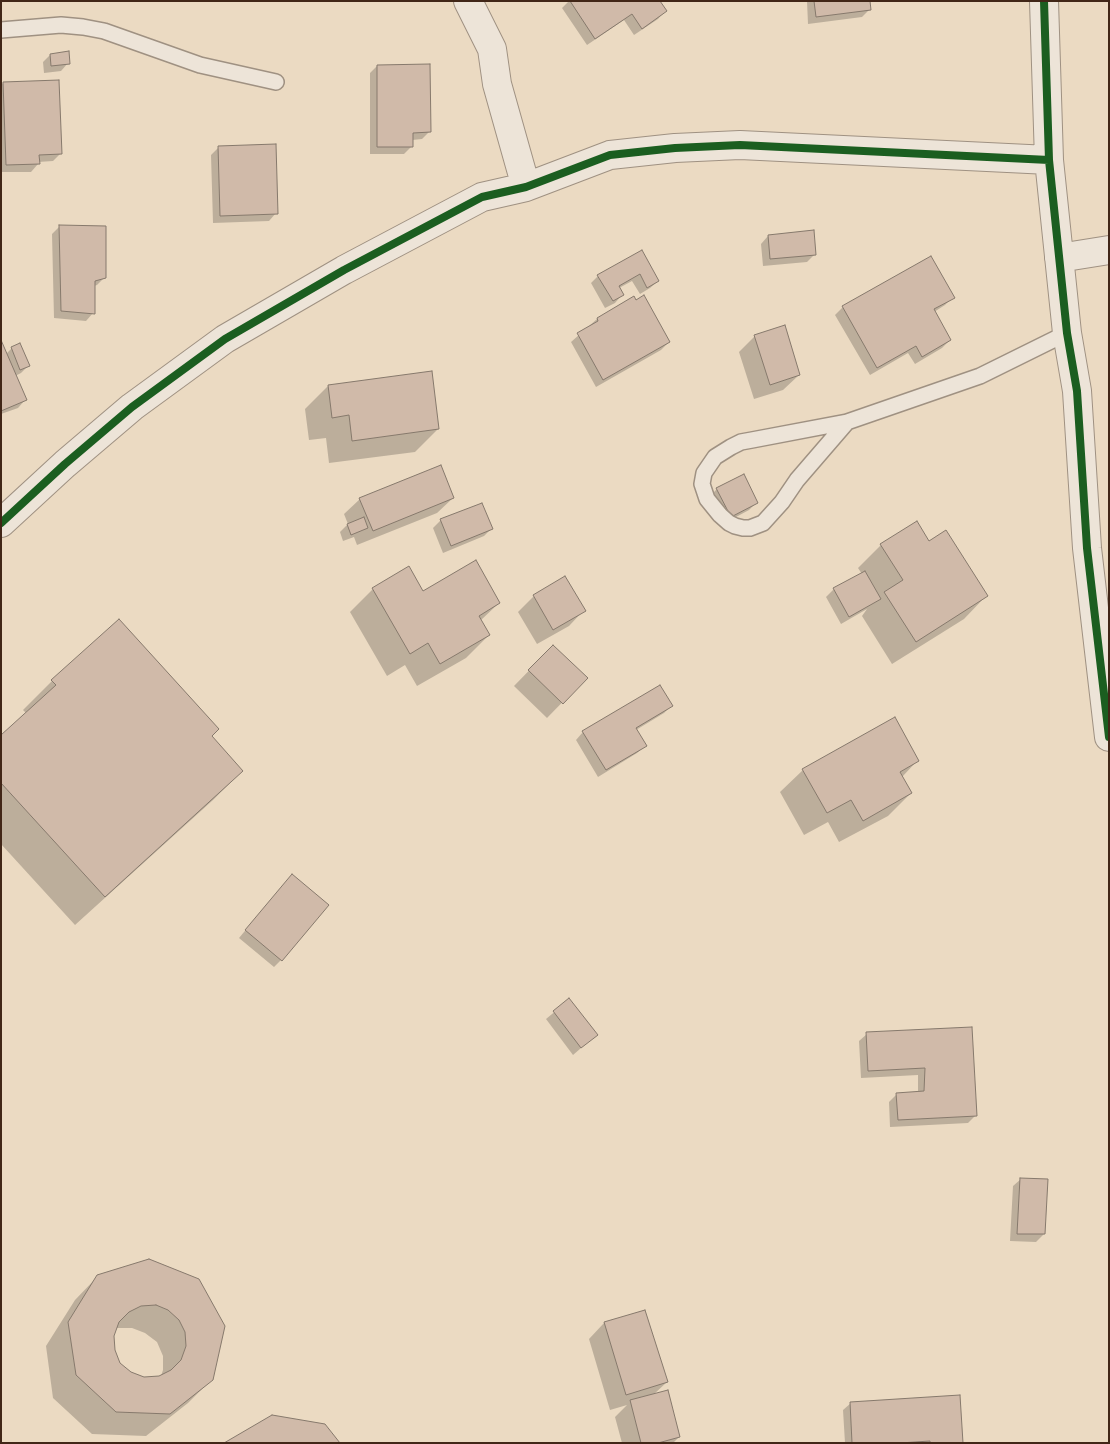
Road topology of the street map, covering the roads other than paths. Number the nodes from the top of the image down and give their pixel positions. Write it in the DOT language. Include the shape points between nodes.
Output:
graph roads {
  1 [pos="468,1"];
  2 [pos="1044,1"];
  3 [pos="1,30"];
  4 [pos="276,82"];
  5 [pos="1049,160"];
  6 [pos="526,187"];
  7 [pos="1109,250"];
  8 [pos="1059,258"];
  9 [pos="1067,333"];
  10 [pos="847,422"];
  11 [pos="1,523"];
  12 [pos="1109,737"];
  1 -- 6 [label="street" via="492,49 497,84"];
  2 -- 5 [label="street"];
  3 -- 4 [label="lane" via="61,25 83,27 104,31 200,65"];
  5 -- 6 [label="street" via="740,145 675,148 610,155"];
  5 -- 8 [label="street"];
  6 -- 11 [label="street" via="482,197 344,270 225,339 132,407"];
  7 -- 8 [label="street"];
  8 -- 9 [label="street"];
  9 -- 10 [label="lane" via="980,376"];
  9 -- 12 [label="street" via="1077,391 1087,548"];
  10 -- 10 [label="lane" via="741,442 731,447 715,458 704,473 702,484 707,499 735,526 750,528 763,523"];
}
